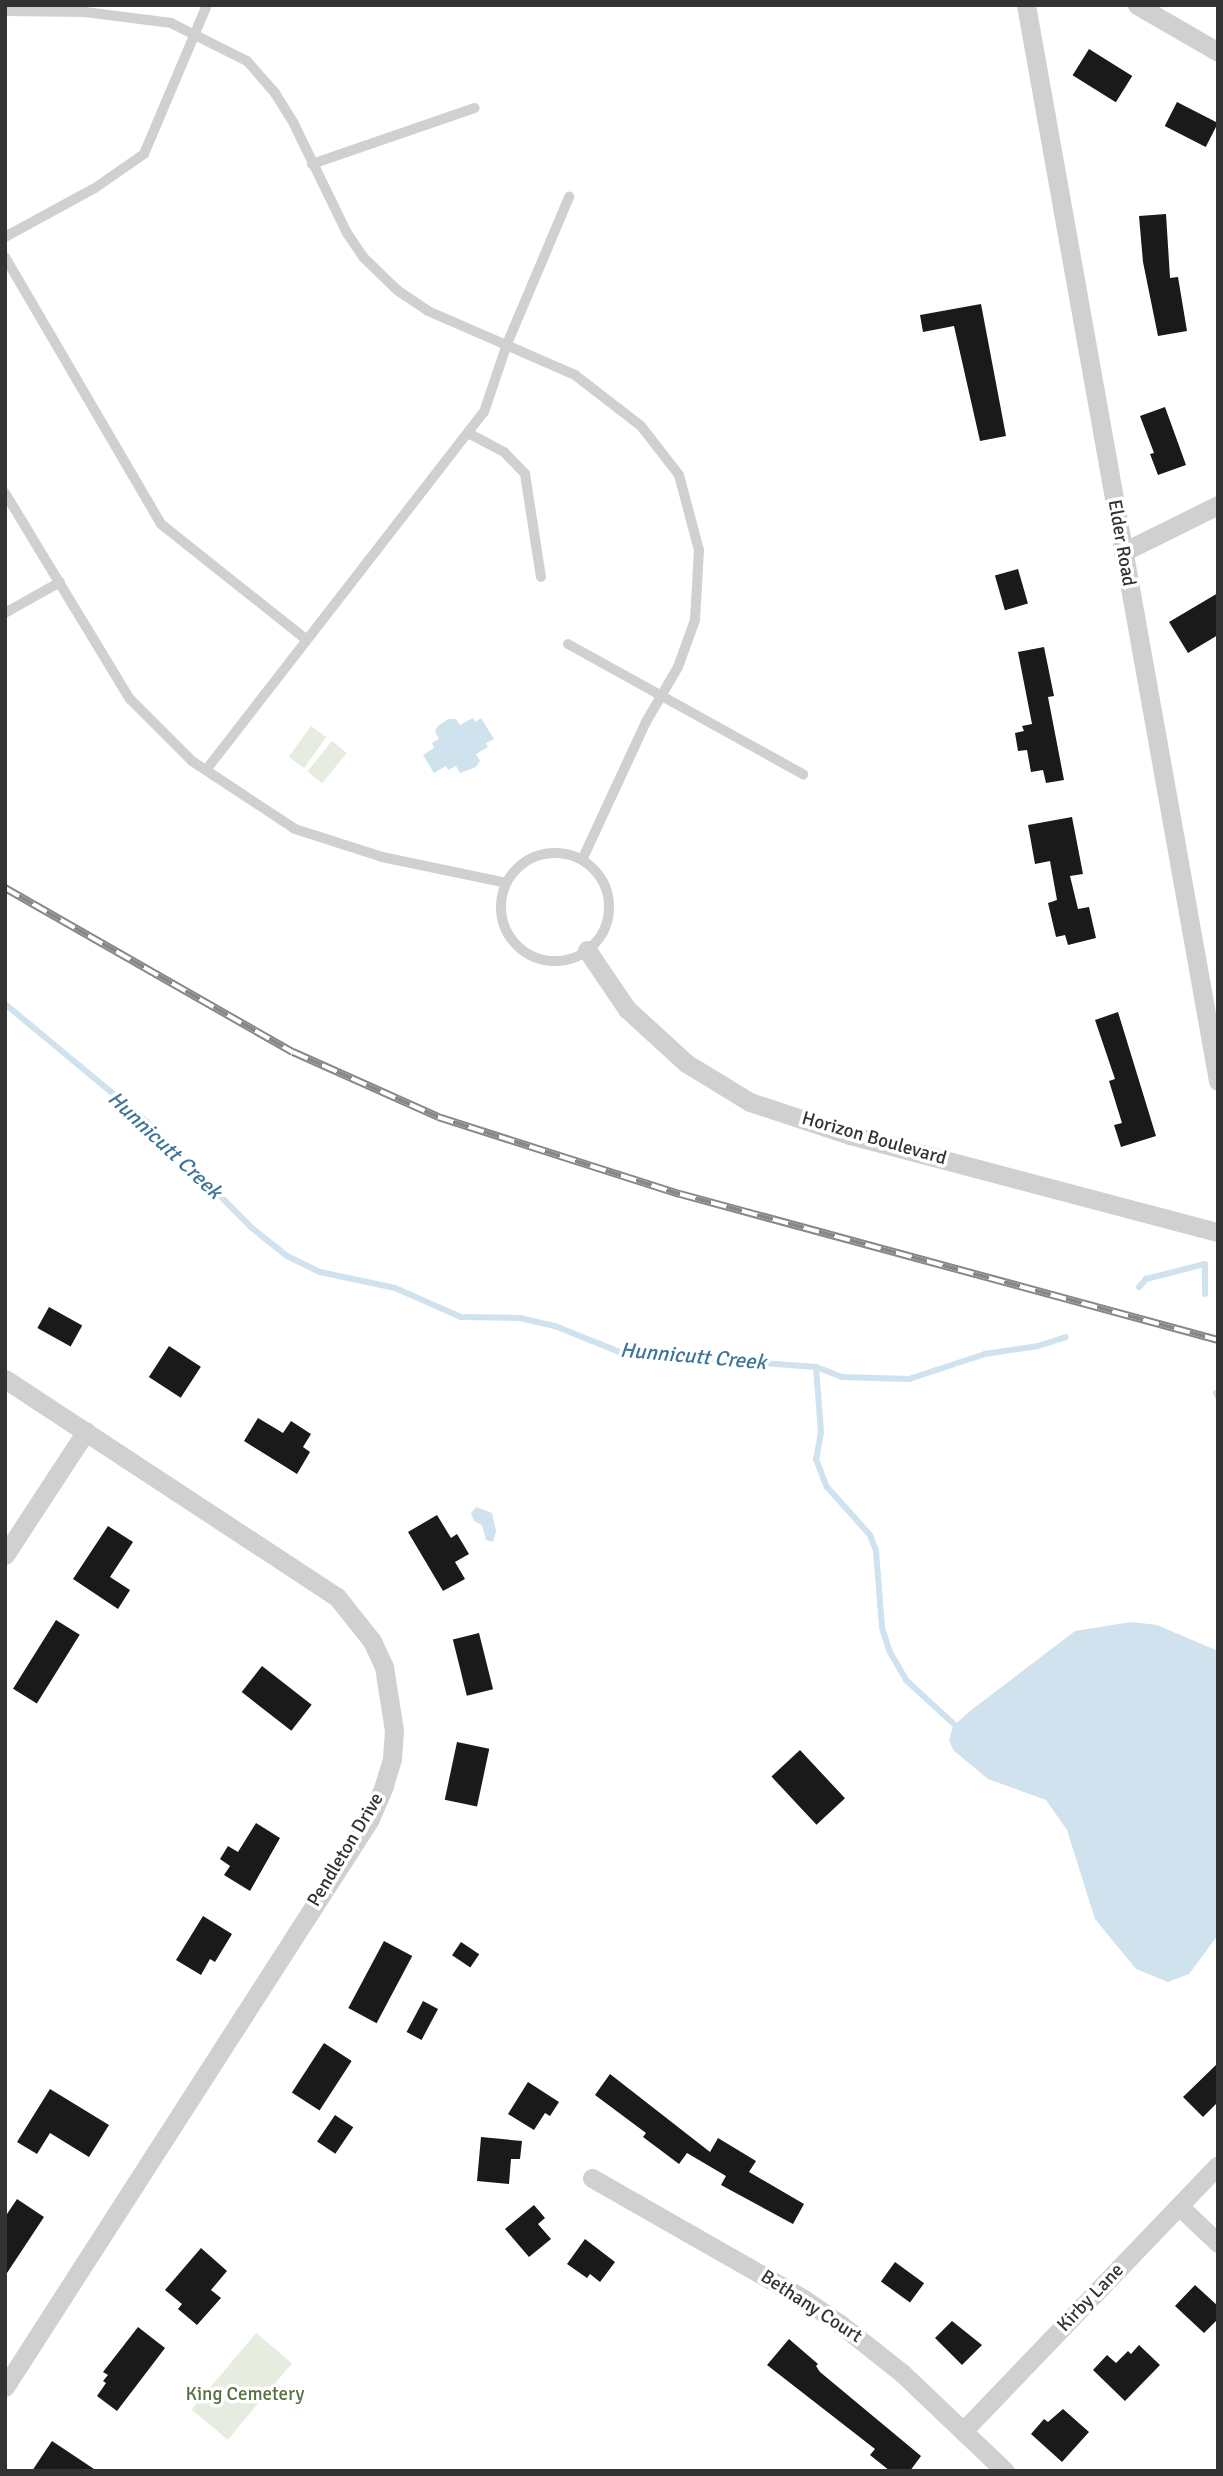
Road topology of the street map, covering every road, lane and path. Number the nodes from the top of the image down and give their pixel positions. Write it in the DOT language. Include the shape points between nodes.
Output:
graph roads {
  1 [pos="207,5"];
  2 [pos="1026,5"];
  3 [pos="1137,5"];
  4 [pos="5,11"];
  5 [pos="195,34"];
  6 [pos="1218,52"];
  7 [pos="475,108"];
  8 [pos="312,164"];
  9 [pos="569,197"];
  10 [pos="5,237"];
  11 [pos="5,257"];
  12 [pos="507,344"];
  13 [pos="468,433"];
  14 [pos="5,494"];
  15 [pos="1218,505"];
  16 [pos="1123,552"];
  17 [pos="541,577"];
  18 [pos="60,582"];
  19 [pos="5,613"];
  20 [pos="307,640"];
  21 [pos="568,644"];
  22 [pos="662,696"];
  23 [pos="206,770"];
  24 [pos="803,774"];
  25 [pos="582,860"];
  26 [pos="506,883"];
  27 [pos="587,950"];
  28 [pos="1218,1081"];
  29 [pos="1218,1232"];
  30 [pos="5,1379"];
  31 [pos="86,1431"];
  32 [pos="5,1555"];
  33 [pos="1218,2165"];
  34 [pos="592,2178"];
  35 [pos="1179,2206"];
  36 [pos="1218,2243"];
  37 [pos="5,2387"];
  38 [pos="963,2431"];
  39 [pos="1005,2471"];
  1 -- 5 [label="lane"];
  2 -- 16 [label="street, Elder Road"];
  3 -- 6 [label="street"];
  4 -- 5 [label="lane" via="85,12 171,23"];
  5 -- 8 [label="lane" via="247,61 275,93"];
  5 -- 10 [label="lane" via="144,154 94,188"];
  7 -- 8 [label="lane"];
  8 -- 12 [label="lane" via="363,257 397,290 428,311"];
  9 -- 12 [label="lane"];
  11 -- 20 [label="lane" via="161,524"];
  12 -- 13 [label="lane" via="484,412"];
  12 -- 22 [label="lane" via="576,374 641,426 679,475 699,550 695,620"];
  13 -- 17 [label="lane" via="504,452 525,474"];
  13 -- 20 [label="lane"];
  14 -- 18 [label="lane"];
  15 -- 16 [label="street"];
  16 -- 28 [label="street, Elder Road"];
  18 -- 19 [label="lane"];
  18 -- 23 [label="lane" via="130,699"];
  20 -- 23 [label="lane"];
  21 -- 22 [label="lane"];
  22 -- 24 [label="lane"];
  22 -- 25 [label="lane"];
  23 -- 26 [label="lane" via="295,829 382,857"];
  25 -- 26 [label="lane" via="548,852 516,868"];
  25 -- 27 [label="lane" via="600,879 609,904 607,922"];
  26 -- 27 [label="lane" via="501,918 520,948 553,961"];
  27 -- 29 [label="street, Horizon Boulevard" via="627,1010 686,1063 750,1102 850,1135"];
  30 -- 31 [label="street, Pendleton Drive"];
  31 -- 32 [label="street"];
  31 -- 37 [label="street, Pendleton Drive" via="337,1597 372,1641 384,1667 394,1730 384,1786 370,1819"];
  33 -- 35 [label="street, Kirby Lane"];
  34 -- 38 [label="street, Bethany Court" via="804,2299 872,2348"];
  35 -- 36 [label="street"];
  35 -- 38 [label="street, Kirby Lane"];
  38 -- 39 [label="street, Bethany Court"];
}
